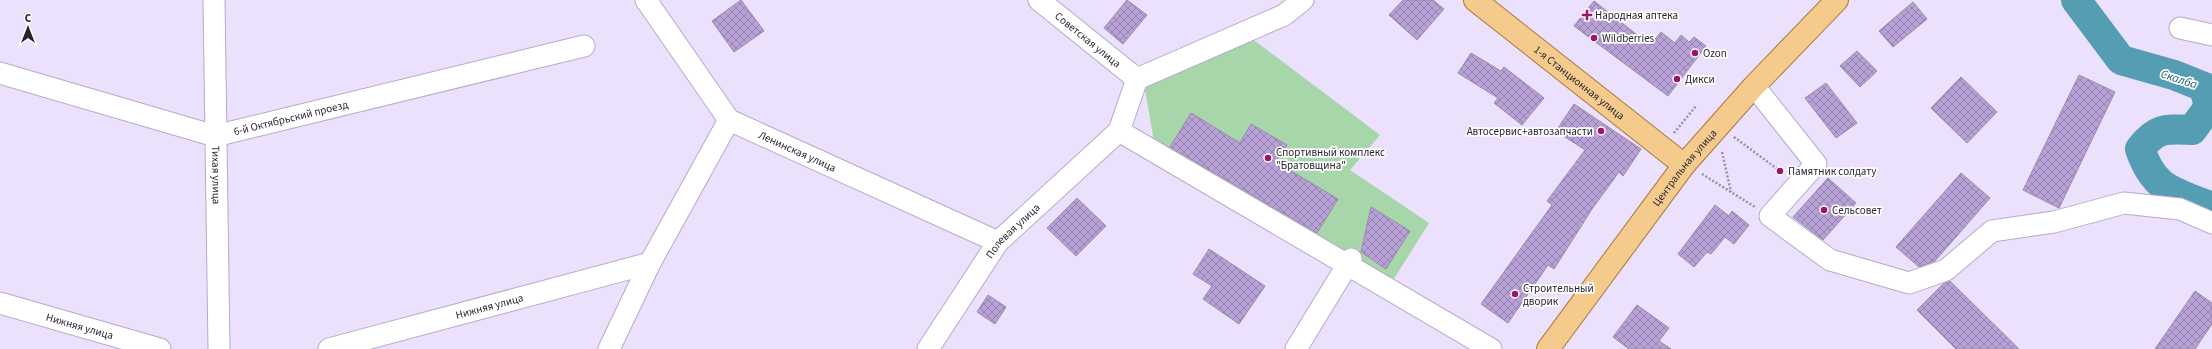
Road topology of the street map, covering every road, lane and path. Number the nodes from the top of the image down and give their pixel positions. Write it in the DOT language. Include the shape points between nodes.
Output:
graph roads {
  1 [pos="214,0"];
  2 [pos="646,0"];
  3 [pos="1039,0"];
  4 [pos="1303,0"];
  5 [pos="1475,0"];
  6 [pos="1837,0"];
  7 [pos="2180,28"];
  8 [pos="2212,35"];
  9 [pos="584,46"];
  10 [pos="0,73"];
  11 [pos="1137,79"];
  12 [pos="1754,86"];
  13 [pos="1696,106"];
  14 [pos="729,120"];
  15 [pos="1119,131"];
  16 [pos="215,136"];
  17 [pos="1734,137"];
  18 [pos="1663,148"];
  19 [pos="1722,150"];
  20 [pos="1693,169"];
  21 [pos="1780,171"];
  22 [pos="1731,192"];
  23 [pos="1744,200"];
  24 [pos="2212,223"];
  25 [pos="998,242"];
  26 [pos="1350,261"];
  27 [pos="650,263"];
  28 [pos="0,303"];
  29 [pos="160,349"];
  30 [pos="219,349"];
  31 [pos="329,349"];
  32 [pos="609,349"];
  33 [pos="928,349"];
  34 [pos="1296,349"];
  35 [pos="1491,349"];
  36 [pos="1548,349"];
  1 -- 16 [label="street, Тихая улица"];
  2 -- 14 [label="street"];
  3 -- 11 [label="street, Советская улица"];
  4 -- 11 [label="street" via="1284,16"];
  5 -- 18 [label="main road, 1-я Станционная улица"];
  6 -- 12 [label="main road, Центральная улица"];
  7 -- 8 [label="street"];
  9 -- 16 [label="street, 6-й Октябрьский проезд"];
  10 -- 16 [label="street"];
  11 -- 15 [label="street"];
  12 -- 20 [label="main road, Центральная улица"];
  12 -- 24 [label="street" via="1816,164 1770,216 1830,260 1909,283 1946,270 1992,231 2054,222 2124,203 2180,209"];
  13 -- 18 [label="path"];
  14 -- 25 [label="street, Ленинская улица"];
  14 -- 27 [label="street"];
  15 -- 25 [label="street, Полевая улица"];
  15 -- 26 [label="street"];
  16 -- 30 [label="street, Тихая улица"];
  17 -- 21 [label="path"];
  18 -- 20 [label="main road, 1-я Станционная улица"];
  19 -- 22 [label="path"];
  20 -- 22 [label="path"];
  20 -- 36 [label="main road, Центральная улица"];
  22 -- 23 [label="path"];
  25 -- 33 [label="street, Полевая улица"];
  26 -- 34 [label="street"];
  26 -- 35 [label="street"];
  27 -- 31 [label="street, Нижняя улица"];
  27 -- 32 [label="street"];
  28 -- 29 [label="street, Нижняя улица"];
}
